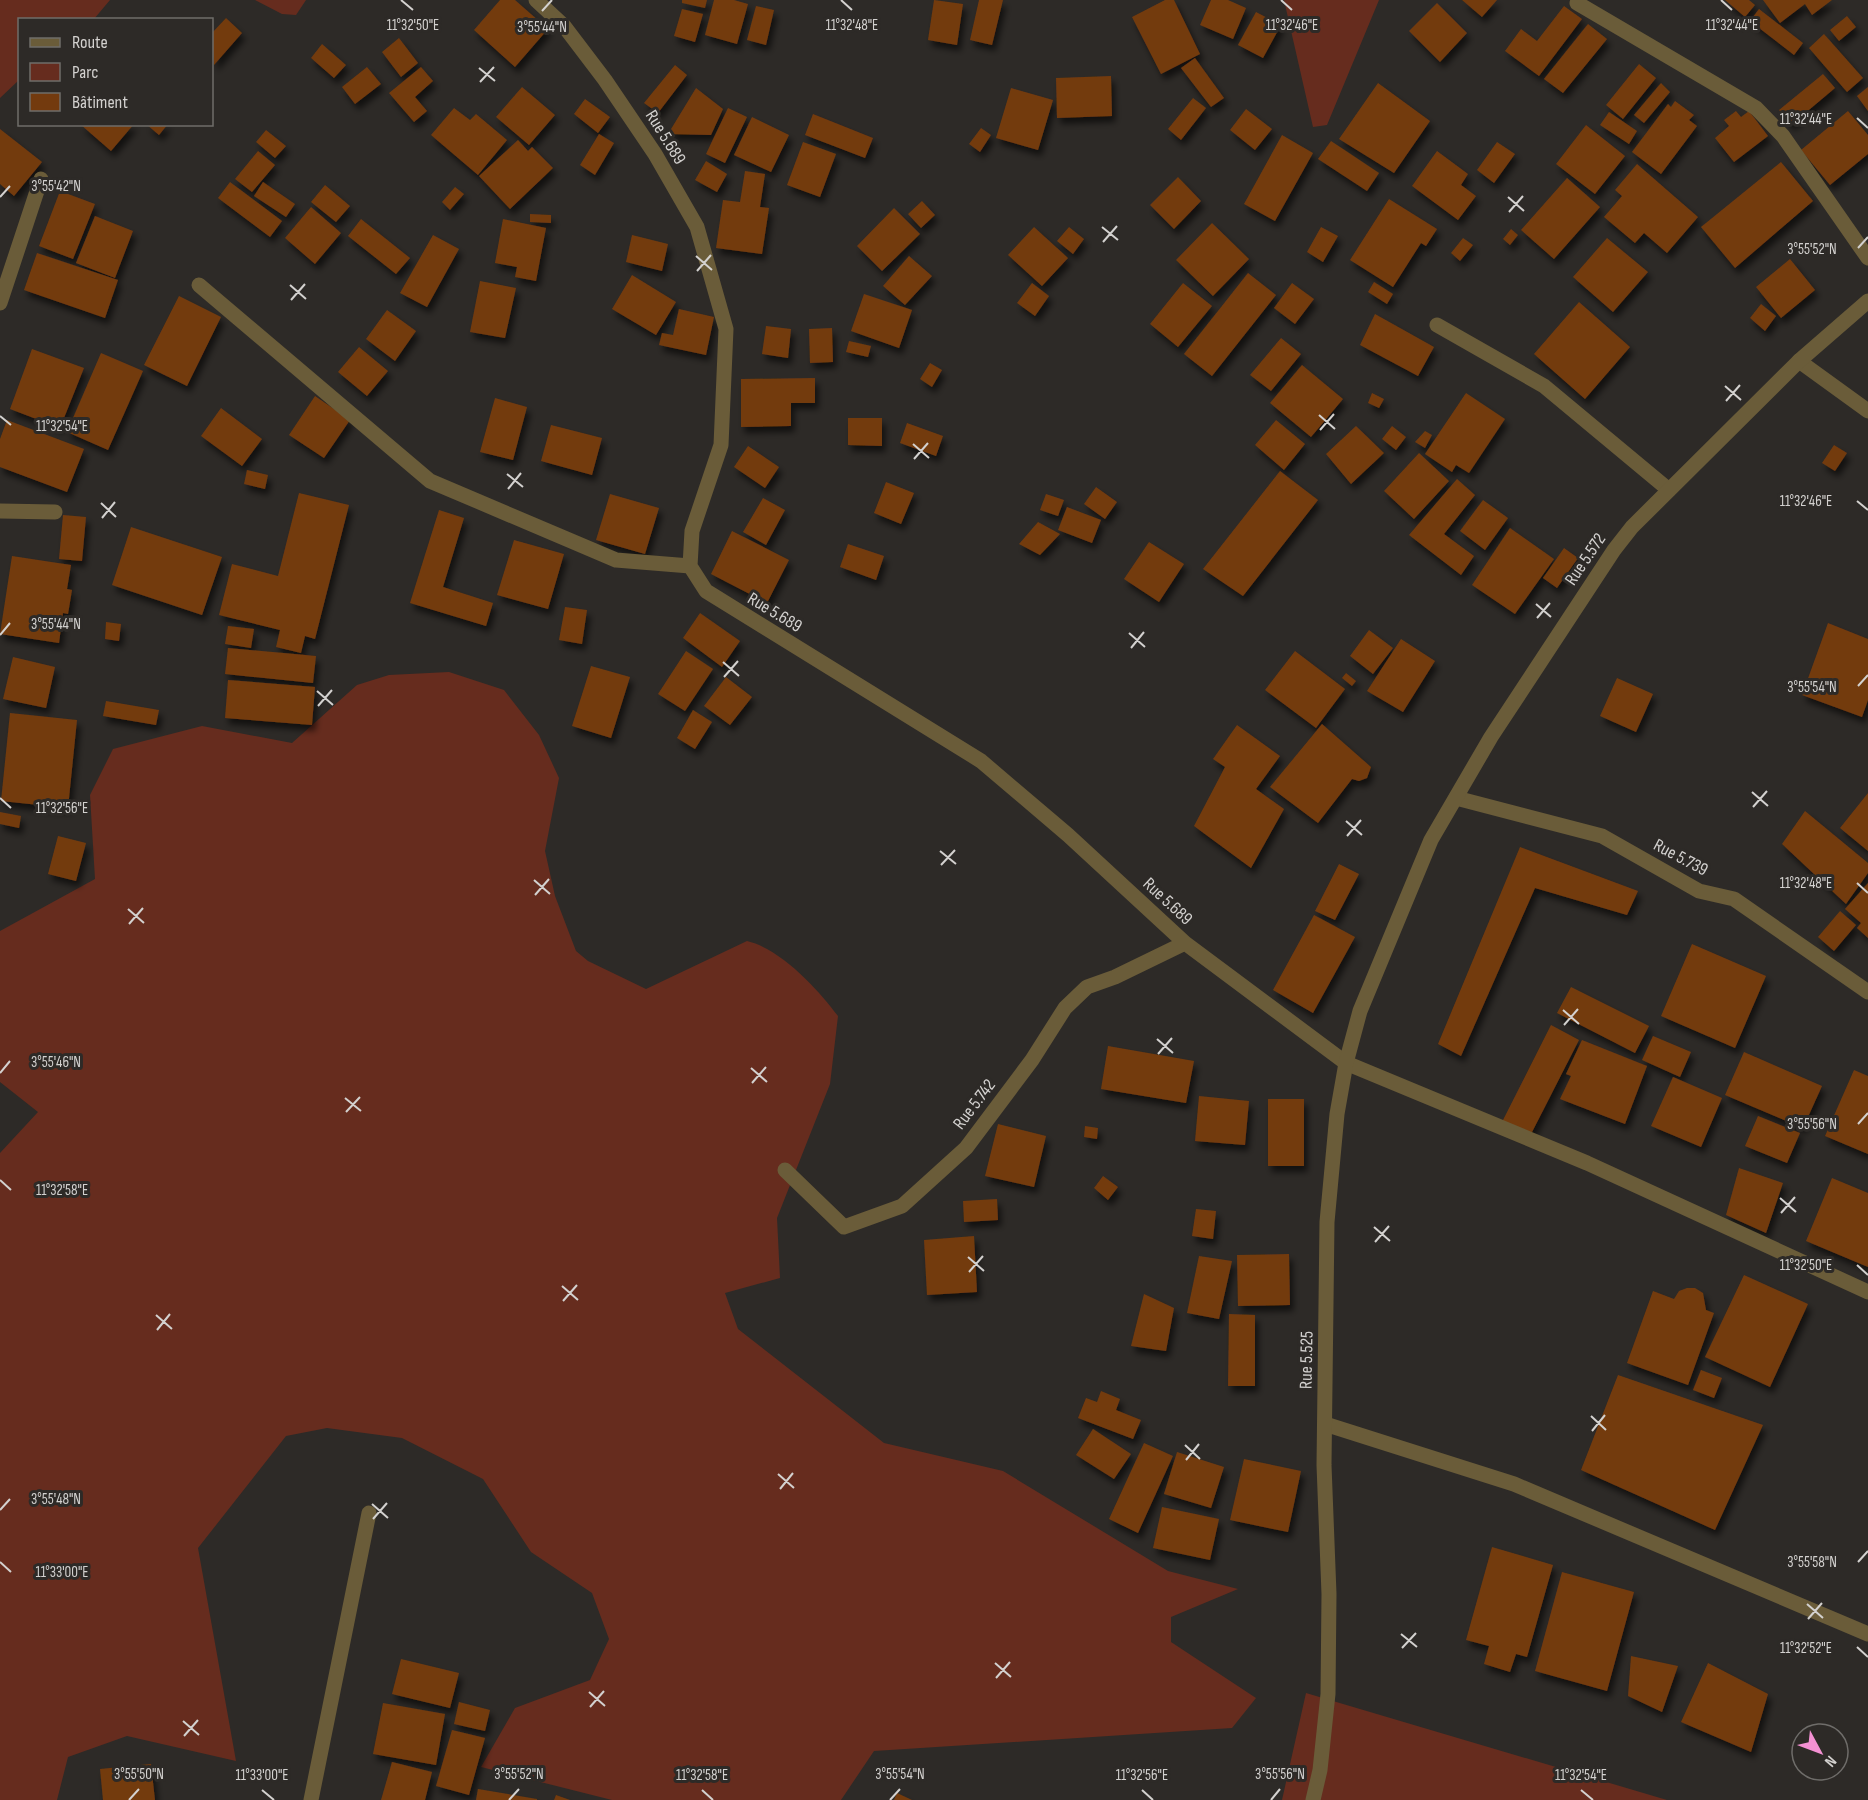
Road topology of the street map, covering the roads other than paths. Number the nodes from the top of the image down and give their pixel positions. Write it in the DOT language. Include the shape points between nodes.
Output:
graph roads {
  1 [pos="536,0"];
  2 [pos="1577,3"];
  3 [pos="41,179"];
  4 [pos="1868,258"];
  5 [pos="199,285"];
  6 [pos="1868,301"];
  7 [pos="0,303"];
  8 [pos="1437,325"];
  9 [pos="1799,361"];
  10 [pos="1868,411"];
  11 [pos="1669,490"];
  12 [pos="0,511"];
  13 [pos="55,512"];
  14 [pos="690,566"];
  15 [pos="1456,798"];
  16 [pos="1394,929"];
  17 [pos="1185,943"];
  18 [pos="1868,992"];
  19 [pos="1346,1063"];
  20 [pos="785,1170"];
  21 [pos="1868,1292"];
  22 [pos="1325,1424"];
  23 [pos="369,1513"];
  24 [pos="1868,1634"];
  25 [pos="311,1800"];
  26 [pos="1313,1800"];
  1 -- 14 [label="street, Rue 5.689" via="564,26 605,80 692,218 726,329 721,445 692,531"];
  2 -- 4 [label="street" via="1756,108 1783,136"];
  3 -- 7 [label="street"];
  5 -- 14 [label="street" via="430,482 616,560"];
  6 -- 9 [label="street, Rue 5.572"];
  8 -- 11 [label="street" via="1544,386"];
  9 -- 10 [label="street"];
  9 -- 11 [label="street, Rue 5.572"];
  11 -- 15 [label="street, Rue 5.572" via="1614,550 1491,737"];
  12 -- 13 [label="street"];
  14 -- 17 [label="street, Rue 5.689" via="706,591 981,761"];
  15 -- 16 [label="street, Rue 5.572" via="1431,840"];
  15 -- 18 [label="street, Rue 5.739" via="1602,836 1699,891 1734,899"];
  16 -- 19 [label="street, Rue 5.525" via="1360,1011"];
  17 -- 19 [label="street, Rue 5.689"];
  17 -- 20 [label="street, Rue 5.742" via="1087,987 1065,1008 1032,1060 966,1148 902,1206 844,1227"];
  19 -- 21 [label="street, Rue 5.689" via="1587,1163"];
  19 -- 22 [label="street, Rue 5.525" via="1327,1222"];
  22 -- 24 [label="street" via="1514,1484"];
  22 -- 26 [label="street, Rue 5.525" via="1328,1694"];
  23 -- 25 [label="street"];
}
